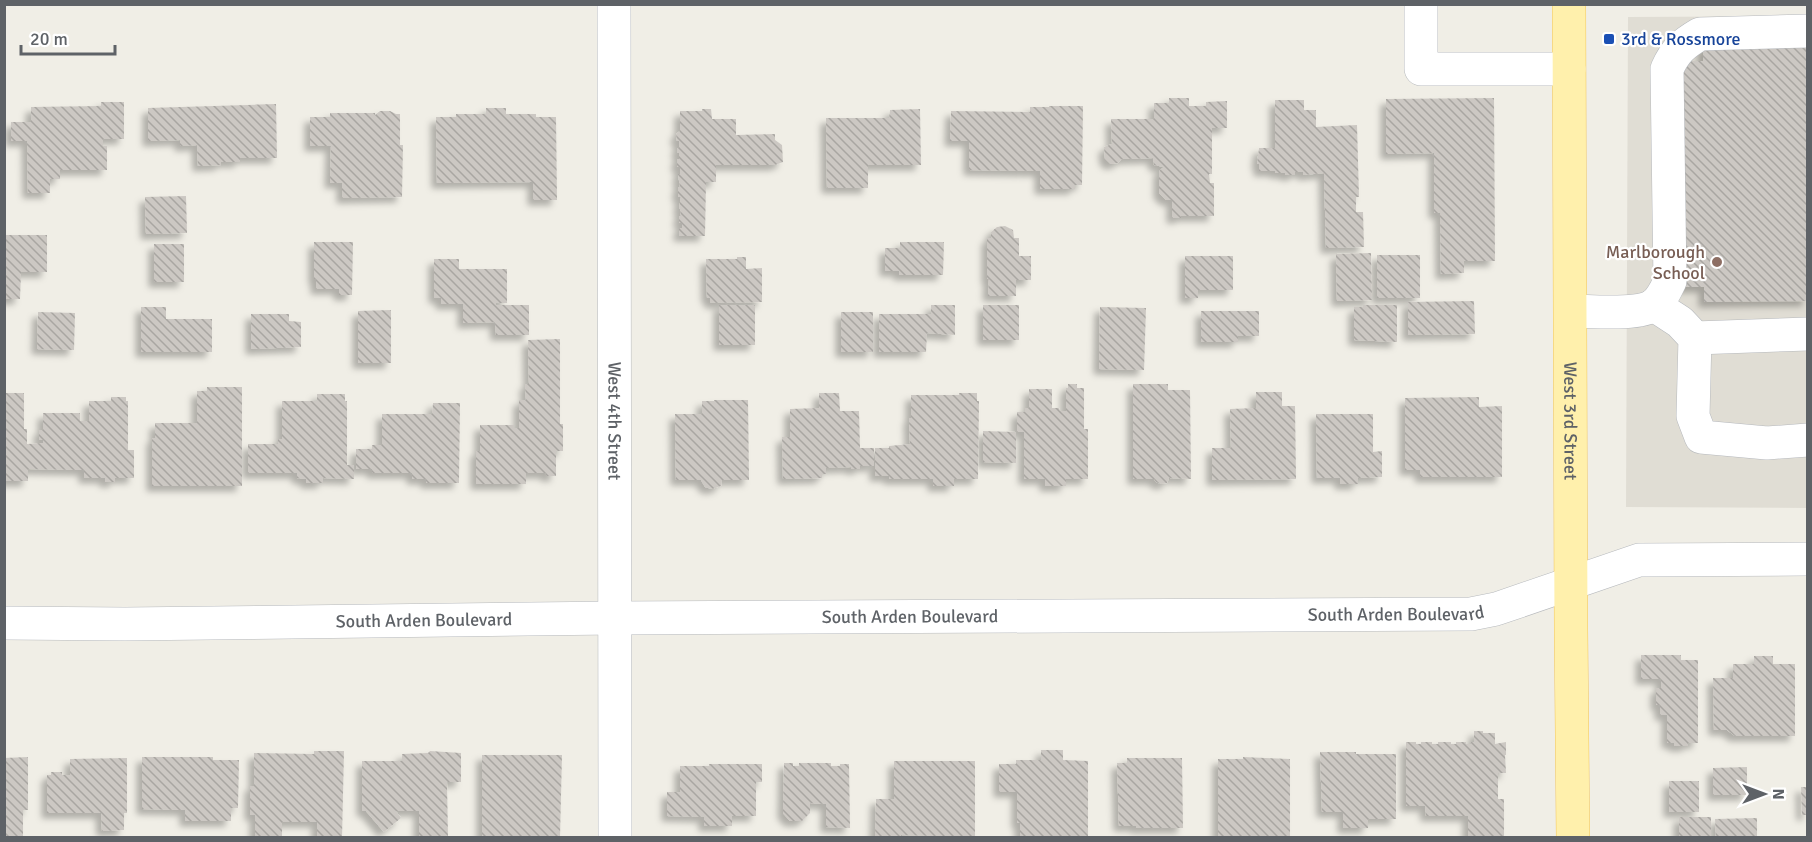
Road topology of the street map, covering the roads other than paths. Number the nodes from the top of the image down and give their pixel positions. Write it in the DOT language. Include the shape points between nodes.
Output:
graph roads {
  1 [pos="614,4"];
  2 [pos="1421,4"];
  3 [pos="1569,4"];
  4 [pos="1808,31"];
  5 [pos="1569,69"];
  6 [pos="1654,305"];
  7 [pos="1570,310"];
  8 [pos="1808,334"];
  9 [pos="1695,338"];
  10 [pos="1808,440"];
  11 [pos="1808,559"];
  12 [pos="1570,584"];
  13 [pos="615,618"];
  14 [pos="4,622"];
  15 [pos="615,837"];
  16 [pos="1573,837"];
  1 -- 13 [label="street, West 4th Street"];
  2 -- 5 [label="street" via="1421,69"];
  3 -- 5 [label="main road, West 3rd Street"];
  4 -- 6 [label="street" via="1700,34 1673,55 1667,69 1670,281"];
  5 -- 7 [label="main road, West 3rd Street"];
  6 -- 7 [label="street" via="1635,311"];
  6 -- 9 [label="street" via="1680,322"];
  7 -- 12 [label="main road, West 3rd Street"];
  8 -- 9 [label="street"];
  9 -- 10 [label="street" via="1693,416 1701,437 1767,443"];
  11 -- 12 [label="street, South Arden Boulevard" via="1639,560"];
  12 -- 13 [label="street, South Arden Boulevard" via="1471,614"];
  12 -- 16 [label="main road, West 3rd Street"];
  13 -- 14 [label="street, South Arden Boulevard"];
  13 -- 15 [label="street, West 4th Street"];
}
